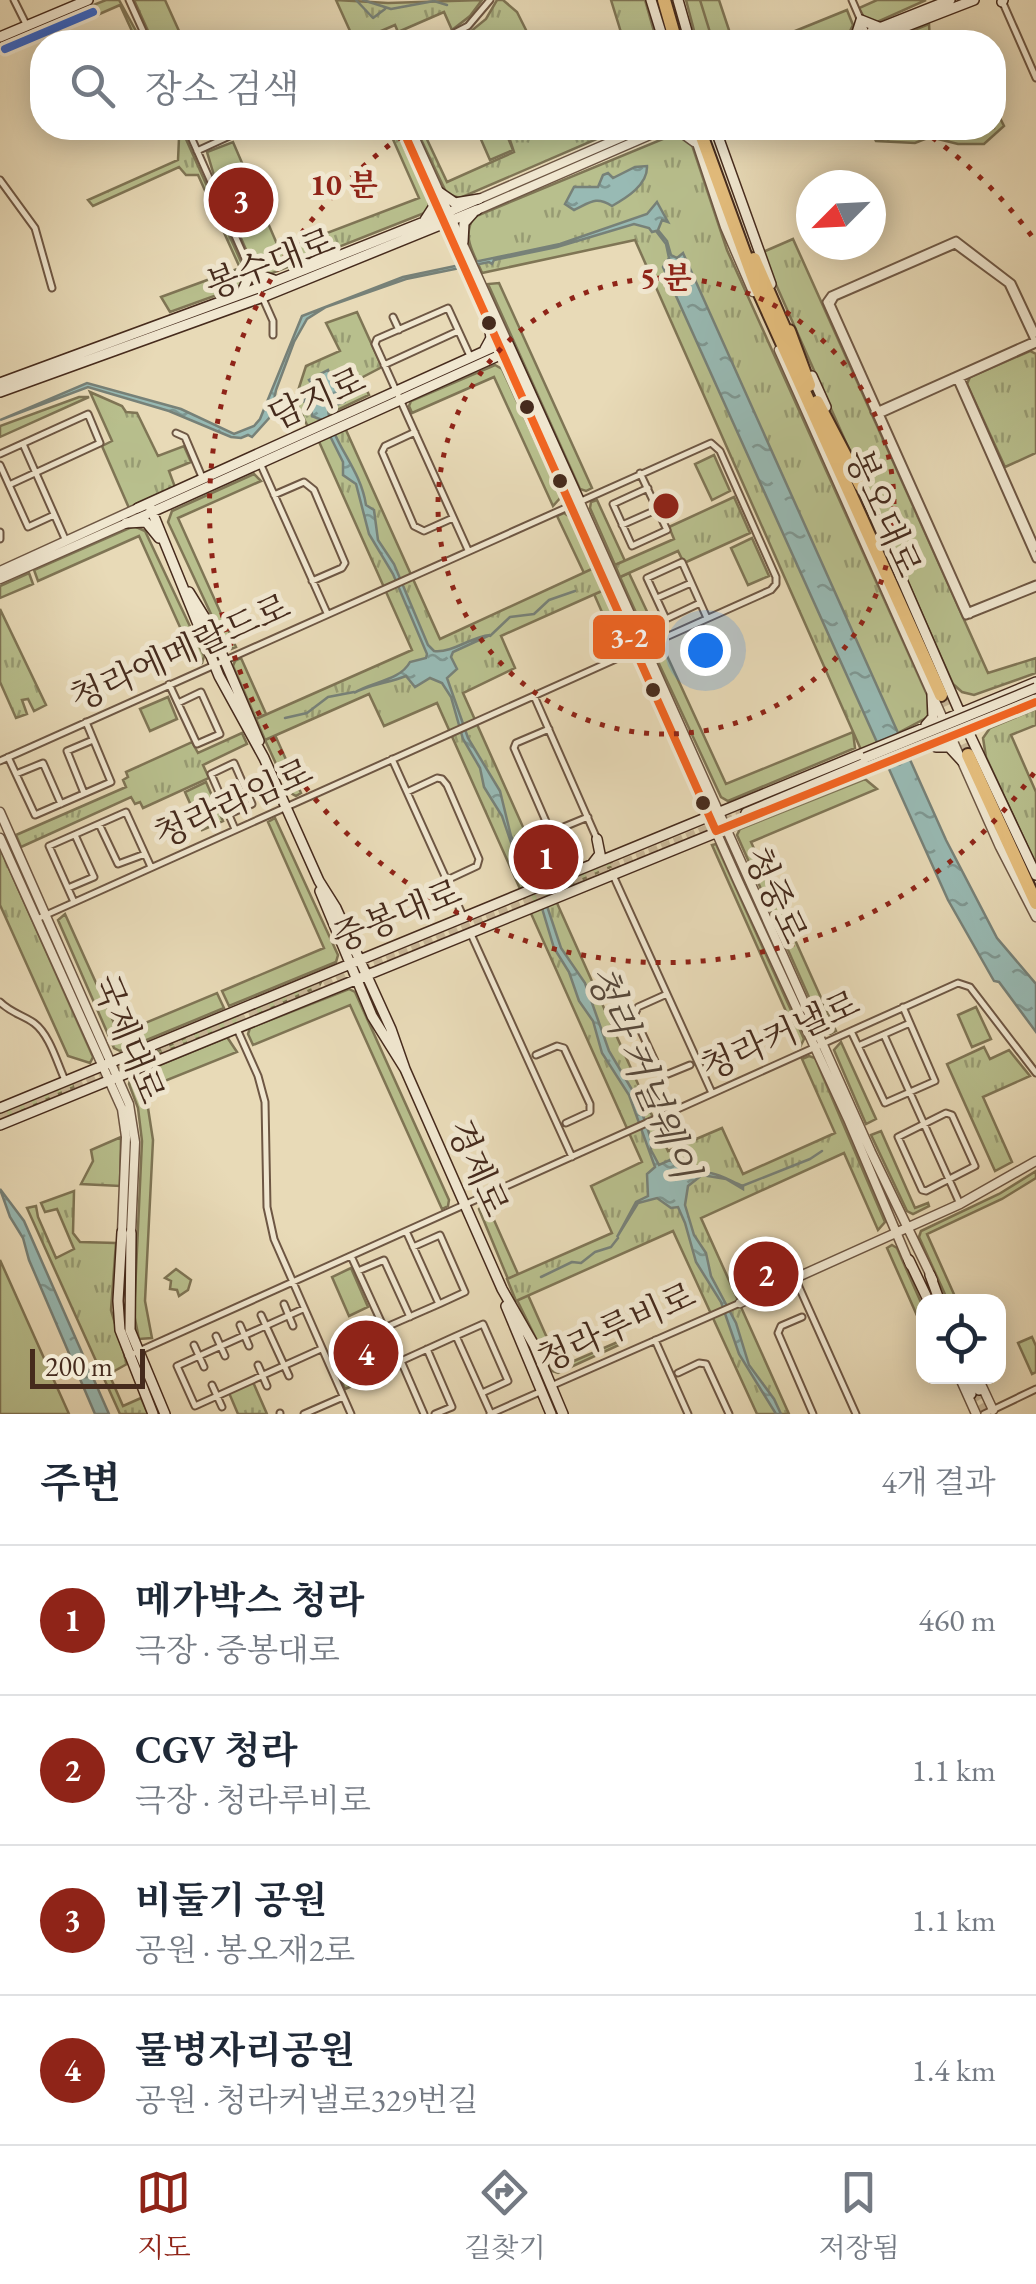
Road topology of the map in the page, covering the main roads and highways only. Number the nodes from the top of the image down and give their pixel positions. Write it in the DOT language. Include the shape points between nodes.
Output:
graph roads {
  1 [pos="88,0"];
  2 [pos="652,0"];
  3 [pos="671,0"];
  4 [pos="950,0"];
  5 [pos="974,0"];
  6 [pos="881,28"];
  7 [pos="661,30"];
  8 [pos="680,30"];
  9 [pos="858,30"];
  10 [pos="878,30"];
  11 [pos="897,30"];
  12 [pos="0,37"];
  13 [pos="709,140"];
  14 [pos="714,140"];
  15 [pos="478,205"];
  16 [pos="447,218"];
  17 [pos="424,222"];
  18 [pos="462,248"];
  19 [pos="283,282"];
  20 [pos="237,300"];
  21 [pos="780,306"];
  22 [pos="763,315"];
  23 [pos="488,324"];
  24 [pos="505,348"];
  25 [pos="477,359"];
  26 [pos="510,372"];
  27 [pos="0,383"];
  28 [pos="805,386"];
  29 [pos="0,392"];
  30 [pos="813,403"];
  31 [pos="258,460"];
  32 [pos="838,484"];
  33 [pos="861,486"];
  34 [pos="179,501"];
  35 [pos="146,508"];
  36 [pos="126,523"];
  37 [pos="170,551"];
  38 [pos="1036,688"];
  39 [pos="943,693"];
  40 [pos="994,699"];
  41 [pos="1036,702"];
  42 [pos="960,712"];
  43 [pos="999,716"];
  44 [pos="967,729"];
  45 [pos="914,730"];
  46 [pos="924,748"];
  47 [pos="970,755"];
  48 [pos="866,760"];
  49 [pos="745,810"];
  50 [pos="682,828"];
  51 [pos="674,847"];
  52 [pos="614,855"];
  53 [pos="592,864"];
  54 [pos="1036,875"];
  55 [pos="319,881"];
  56 [pos="1036,889"];
  57 [pos="1036,903"];
  58 [pos="394,947"];
  59 [pos="360,960"];
  60 [pos="400,960"];
  61 [pos="349,964"];
  62 [pos="366,974"];
  63 [pos="319,976"];
  64 [pos="355,978"];
  65 [pos="319,992"];
  66 [pos="160,1042"];
  67 [pos="155,1060"];
  68 [pos="404,1070"];
  69 [pos="70,1079"];
  70 [pos="65,1097"];
  71 [pos="0,1108"];
  72 [pos="0,1124"];
  73 [pos="126,1232"];
  74 [pos="909,1260"];
  75 [pos="930,1275"];
  76 [pos="924,1294"];
  77 [pos="938,1294"];
  78 [pos="132,1354"];
  79 [pos="968,1384"];
  80 [pos="976,1384"];
  81 [pos="556,1412"];
  82 [pos="153,1414"];
  83 [pos="165,1414"];
  1 -- 12 [label="main road"];
  2 -- 7 [label="main road"];
  3 -- 8 [label="highway"];
  4 -- 6 [label="main road"];
  5 -- 11 [label="main road"];
  6 -- 9 [label="main road" via="861,20"];
  6 -- 10 [label="main road"];
  13 -- 28 [label="highway, 봉오대로"];
  14 -- 21 [label="main road, 봉오대로"];
  15 -- 16 [label="main road, 봉수대로"];
  15 -- 17 [label="main road" via="436,194"];
  15 -- 18 [label="main road" via="464,223"];
  16 -- 17 [label="main road, 봉수대로"];
  16 -- 19 [label="main road, 봉수대로"];
  17 -- 19 [label="main road, 봉수대로"];
  19 -- 20 [label="main road, 봉수대로"];
  19 -- 20 [label="main road" via="251,272"];
  20 -- 27 [label="main road, 봉수대로"];
  20 -- 29 [label="main road, 봉수대로"];
  21 -- 28 [label="highway"];
  21 -- 33 [label="main road, 봉오대로"];
  22 -- 28 [label="highway"];
  23 -- 25 [label="main road" via="490,342"];
  24 -- 25 [label="main road"];
  24 -- 26 [label="main road, 청중로"];
  24 -- 26 [label="main road, 청중로" via="575,502"];
  25 -- 26 [label="main road" via="501,363"];
  25 -- 31 [label="main road"];
  28 -- 30 [label="highway, 봉오대로"];
  30 -- 32 [label="highway"];
  30 -- 33 [label="highway"];
  30 -- 39 [label="highway, 봉오대로"];
  31 -- 34 [label="main road"];
  31 -- 35 [label="main road, 담지로"];
  33 -- 39 [label="main road, 봉오대로"];
  34 -- 35 [label="main road"];
  34 -- 37 [label="main road" via="163,518"];
  35 -- 37 [label="main road, 경제로"];
  36 -- 37 [label="main road" via="146,522"];
  37 -- 55 [label="main road, 경제로" via="236,712"];
  38 -- 40 [label="main road, 중봉대로"];
  38 -- 48 [label="main road, 중봉대로, bridge"];
  39 -- 40 [label="main road" via="968,703"];
  39 -- 42 [label="main road, 봉오대로"];
  39 -- 45 [label="main road" via="933,718"];
  40 -- 42 [label="main road, 중봉대로"];
  41 -- 43 [label="main road, 중봉대로"];
  42 -- 44 [label="main road, 봉오대로"];
  42 -- 45 [label="main road, 중봉대로"];
  43 -- 44 [label="main road, 중봉대로"];
  43 -- 47 [label="main road" via="979,733"];
  44 -- 46 [label="main road, 중봉대로"];
  44 -- 47 [label="main road, 봉오대로"];
  45 -- 48 [label="main road, 중봉대로, bridge"];
  46 -- 47 [label="main road"];
  46 -- 48 [label="main road, 중봉대로"];
  47 -- 54 [label="main road, 봉오대로"];
  47 -- 56 [label="highway"];
  47 -- 57 [label="highway"];
  48 -- 49 [label="main road, 중봉대로"];
  49 -- 50 [label="main road, 중봉대로" via="721,811"];
  49 -- 51 [label="main road, 중봉대로" via="728,826"];
  50 -- 51 [label="main road" via="688,834"];
  50 -- 52 [label="main road, 중봉대로"];
  51 -- 60 [label="main road, 중봉대로"];
  52 -- 53 [label="main road, 중봉대로"];
  52 -- 53 [label="main road" via="597,839 600,854"];
  53 -- 58 [label="main road, 중봉대로"];
  55 -- 59 [label="main road, 경제로"];
  55 -- 61 [label="main road, 경제로"];
  58 -- 59 [label="main road, 중봉대로"];
  58 -- 60 [label="main road" via="390,956"];
  59 -- 61 [label="main road, 중봉대로"];
  59 -- 62 [label="main road, 경제로"];
  60 -- 62 [label="main road, 중봉대로"];
  61 -- 63 [label="main road, 중봉대로"];
  61 -- 64 [label="main road, 경제로"];
  62 -- 64 [label="main road, 중봉대로"];
  62 -- 68 [label="main road, 경제로"];
  63 -- 65 [label="main road" via="328,981"];
  63 -- 66 [label="main road, 중봉대로"];
  64 -- 65 [label="main road, 중봉대로"];
  64 -- 68 [label="main road, 경제로"];
  65 -- 67 [label="main road, 중봉대로"];
  66 -- 67 [label="main road" via="148,1056"];
  66 -- 69 [label="main road, 중봉대로"];
  67 -- 70 [label="main road, 중봉대로"];
  68 -- 81 [label="main road, 경제로"];
  69 -- 70 [label="main road" via="83,1085"];
  69 -- 71 [label="main road, 중봉대로"];
  70 -- 72 [label="main road, 중봉대로"];
  73 -- 78 [label="main road, 국제대로"];
  74 -- 76 [label="main road, 청중로"];
  75 -- 77 [label="main road, 청중로"];
  78 -- 82 [label="main road, 국제대로"];
  78 -- 83 [label="main road, 국제대로"];
  79 -- 80 [label="main road" via="977,1395"];
}
